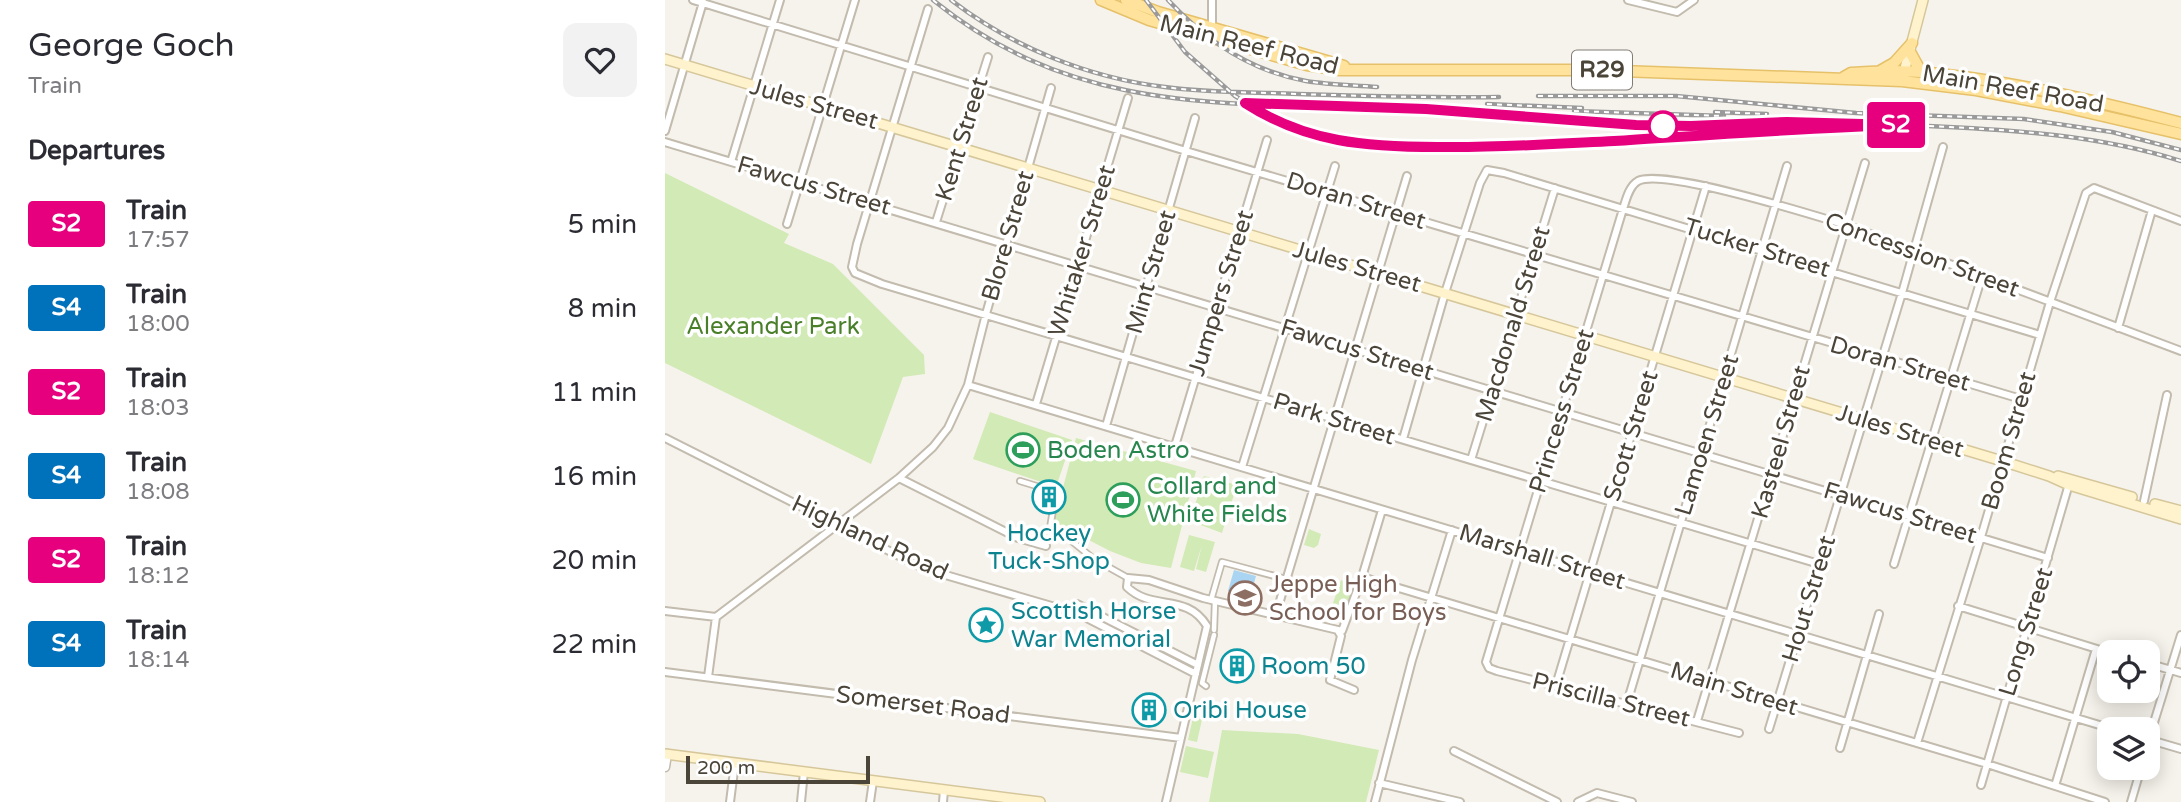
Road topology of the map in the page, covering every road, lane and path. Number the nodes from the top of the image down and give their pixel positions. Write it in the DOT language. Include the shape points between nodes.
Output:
graph roads {
  1 [pos="693,0"];
  2 [pos="780,0"];
  3 [pos="855,0"];
  4 [pos="1101,0"];
  5 [pos="1126,0"];
  6 [pos="1212,0"];
  7 [pos="1628,0"];
  8 [pos="1694,0"];
  9 [pos="1923,0"];
  10 [pos="703,1"];
  11 [pos="928,9"];
  12 [pos="1176,22"];
  13 [pos="773,25"];
  14 [pos="1212,32"];
  15 [pos="842,46"];
  16 [pos="1911,48"];
  17 [pos="988,57"];
  18 [pos="665,59"];
  19 [pos="685,65"];
  20 [pos="910,66"];
  21 [pos="1876,72"];
  22 [pos="1921,72"];
  23 [pos="1903,76"];
  24 [pos="1844,77"];
  25 [pos="753,86"];
  26 [pos="979,88"];
  27 [pos="1051,88"];
  28 [pos="1128,98"];
  29 [pos="823,106"];
  30 [pos="1045,107"];
  31 [pos="1195,118"];
  32 [pos="2181,123"];
  33 [pos="893,127"];
  34 [pos="1119,130"];
  35 [pos="665,131"];
  36 [pos="2181,134"];
  37 [pos="1267,140"];
  38 [pos="665,142"];
  39 [pos="961,147"];
  40 [pos="1943,147"];
  41 [pos="1185,151"];
  42 [pos="731,162"];
  43 [pos="1865,163"];
  44 [pos="1335,166"];
  45 [pos="1787,166"];
  46 [pos="1029,167"];
  47 [pos="1257,171"];
  48 [pos="1407,176"];
  49 [pos="1657,180"];
  50 [pos="800,182"];
  51 [pos="1706,186"];
  52 [pos="1555,188"];
  53 [pos="1100,190"];
  54 [pos="1327,192"];
  55 [pos="870,203"];
  56 [pos="1776,204"];
  57 [pos="1623,209"];
  58 [pos="1168,210"];
  59 [pos="2152,210"];
  60 [pos="1396,214"];
  61 [pos="2181,221"];
  62 [pos="936,222"];
  63 [pos="787,224"];
  64 [pos="1846,225"];
  65 [pos="1694,229"];
  66 [pos="1239,232"];
  67 [pos="1464,233"];
  68 [pos="1007,244"];
  69 [pos="1763,250"];
  70 [pos="1913,251"];
  71 [pos="1308,253"];
  72 [pos="1535,255"];
  73 [pos="1078,267"];
  74 [pos="1833,270"];
  75 [pos="1377,272"];
  76 [pos="1604,275"];
  77 [pos="1982,276"];
  78 [pos="1147,287"];
  79 [pos="1444,293"];
  80 [pos="1902,293"];
  81 [pos="1674,296"];
  82 [pos="2050,302"];
  83 [pos="1216,308"];
  84 [pos="1971,313"];
  85 [pos="986,314"];
  86 [pos="1517,315"];
  87 [pos="1743,317"];
  88 [pos="2118,328"];
  89 [pos="1286,329"];
  90 [pos="1056,334"];
  91 [pos="2040,335"];
  92 [pos="1584,336"];
  93 [pos="1812,338"];
  94 [pos="1354,348"];
  95 [pos="2181,351"];
  96 [pos="1127,355"];
  97 [pos="1655,356"];
  98 [pos="1881,359"];
  99 [pos="1423,369"];
  100 [pos="1195,377"];
  101 [pos="1724,378"];
  102 [pos="1951,379"];
  103 [pos="968,385"];
  104 [pos="1493,390"];
  105 [pos="2167,395"];
  106 [pos="1263,398"];
  107 [pos="1793,399"];
  108 [pos="2021,400"];
  109 [pos="1036,404"];
  110 [pos="1562,411"];
  111 [pos="1333,418"];
  112 [pos="1863,420"];
  113 [pos="1105,426"];
  114 [pos="1632,434"];
  115 [pos="665,439"];
  116 [pos="1403,439"];
  117 [pos="1933,440"];
  118 [pos="1175,446"];
  119 [pos="1701,454"];
  120 [pos="1471,460"];
  121 [pos="2002,461"];
  122 [pos="1242,467"];
  123 [pos="1771,475"];
  124 [pos="899,478"];
  125 [pos="1020,481"];
  126 [pos="1541,481"];
  127 [pos="2070,482"];
  128 [pos="1313,488"];
  129 [pos="1840,496"];
  130 [pos="2144,501"];
  131 [pos="1612,502"];
  132 [pos="1382,510"];
  133 [pos="2181,511"];
  134 [pos="1909,516"];
  135 [pos="2181,519"];
  136 [pos="1681,522"];
  137 [pos="839,525"];
  138 [pos="1452,530"];
  139 [pos="1981,537"];
  140 [pos="1751,544"];
  141 [pos="1046,546"];
  142 [pos="1520,550"];
  143 [pos="2048,558"];
  144 [pos="1819,564"];
  145 [pos="1894,564"];
  146 [pos="1590,572"];
  147 [pos="1362,577"];
  148 [pos="1128,578"];
  149 [pos="1286,579"];
  150 [pos="1660,593"];
  151 [pos="1431,598"];
  152 [pos="1213,600"];
  153 [pos="1077,604"];
  154 [pos="1958,606"];
  155 [pos="665,611"];
  156 [pos="1729,613"];
  157 [pos="1276,614"];
  158 [pos="1879,614"];
  159 [pos="716,617"];
  160 [pos="1499,618"];
  161 [pos="2027,627"];
  162 [pos="1338,631"];
  163 [pos="1211,633"];
  164 [pos="1798,635"];
  165 [pos="2181,635"];
  166 [pos="1570,638"];
  167 [pos="2096,649"];
  168 [pos="1868,655"];
  169 [pos="1640,660"];
  170 [pos="1486,662"];
  171 [pos="1198,666"];
  172 [pos="2160,667"];
  173 [pos="2170,670"];
  174 [pos="665,673"];
  175 [pos="2181,673"];
  176 [pos="1196,674"];
  177 [pos="708,677"];
  178 [pos="1937,677"];
  179 [pos="1709,681"];
  180 [pos="1556,685"];
  181 [pos="1206,686"];
  182 [pos="1354,690"];
  183 [pos="2006,697"];
  184 [pos="1778,702"];
  185 [pos="1627,703"];
  186 [pos="2155,717"];
  187 [pos="2076,718"];
  188 [pos="1697,721"];
  189 [pos="1847,723"];
  190 [pos="2097,724"];
  191 [pos="1769,729"];
  192 [pos="1739,733"];
  193 [pos="1181,738"];
  194 [pos="1917,743"];
  195 [pos="2160,744"];
  196 [pos="1840,748"];
  197 [pos="2181,749"];
  198 [pos="1454,751"];
  199 [pos="666,754"];
  200 [pos="735,763"];
  201 [pos="1987,764"];
  202 [pos="665,767"];
  203 [pos="804,772"];
  204 [pos="2137,780"];
  205 [pos="873,781"];
  206 [pos="1379,783"];
  207 [pos="1981,785"];
  208 [pos="2055,786"];
  209 [pos="944,790"];
  210 [pos="730,802"];
  211 [pos="801,802"];
  212 [pos="870,802"];
  213 [pos="943,802"];
  214 [pos="1040,802"];
  215 [pos="1166,802"];
  216 [pos="1375,802"];
  217 [pos="1460,802"];
  218 [pos="1557,802"];
  219 [pos="1578,802"];
  220 [pos="1632,802"];
  221 [pos="2105,802"];
  222 [pos="2131,802"];
  1 -- 10 [label="street, Doran Street"];
  2 -- 13 [label="street"];
  3 -- 15 [label="street"];
  4 -- 12 [label="main road, Main Reef Road / R29" via="1130,13"];
  5 -- 12 [label="main road, Main Reef Road / R29"];
  6 -- 14 [label="street"];
  7 -- 8 [label="street" via="1677,12"];
  9 -- 16 [label="main road"];
  10 -- 13 [label="street, Doran Street"];
  10 -- 19 [label="street"];
  11 -- 20 [label="street"];
  12 -- 14 [label="main road, Main Reef Road / R29"];
  13 -- 15 [label="street, Doran Street"];
  13 -- 25 [label="street"];
  14 -- 24 [label="main road, Main Reef Road / R29" via="1360,70"];
  15 -- 20 [label="street, Doran Street"];
  15 -- 29 [label="street"];
  16 -- 21 [label="main road"];
  16 -- 22 [label="main road"];
  16 -- 23 [label="main road"];
  17 -- 26 [label="street, Kent Street"];
  18 -- 19 [label="main road, Jules Street"];
  19 -- 25 [label="main road, Jules Street"];
  19 -- 35 [label="street"];
  20 -- 26 [label="street, Doran Street"];
  20 -- 33 [label="street"];
  21 -- 23 [label="main road, Main Reef Road / R29"];
  21 -- 24 [label="main road, Main Reef Road / R29" via="1851,72"];
  22 -- 23 [label="main road, Main Reef Road / R29"];
  22 -- 32 [label="main road, Main Reef Road / R29" via="2047,92"];
  23 -- 24 [label="main road, Main Reef Road / R29"];
  23 -- 36 [label="main road, Main Reef Road / R29"];
  25 -- 29 [label="main road, Jules Street"];
  25 -- 42 [label="street"];
  26 -- 30 [label="street, Doran Street"];
  26 -- 39 [label="street, Kent Street"];
  27 -- 30 [label="street, Blore Street"];
  28 -- 34 [label="street, Whitaker Street"];
  29 -- 33 [label="main road, Jules Street"];
  29 -- 50 [label="street"];
  30 -- 34 [label="street, Doran Street"];
  30 -- 46 [label="street, Blore Street"];
  31 -- 41 [label="street, Mint Street"];
  33 -- 39 [label="main road, Jules Street"];
  33 -- 55 [label="street"];
  34 -- 41 [label="street, Doran Street"];
  34 -- 53 [label="street, Whitaker Street"];
  37 -- 47 [label="street, Jumpers Street"];
  38 -- 42 [label="street, Fawcus Street"];
  39 -- 46 [label="main road, Jules Street"];
  39 -- 62 [label="street, Kent Street"];
  40 -- 70 [label="street, Hout Street"];
  41 -- 47 [label="street, Doran Street"];
  41 -- 58 [label="street, Mint Street"];
  42 -- 50 [label="street, Fawcus Street"];
  43 -- 64 [label="street, Kasteel Street"];
  44 -- 54 [label="street"];
  45 -- 56 [label="street, Lamoen Street"];
  46 -- 53 [label="main road, Jules Street"];
  46 -- 68 [label="street, Blore Street"];
  47 -- 54 [label="street, Doran Street"];
  47 -- 66 [label="street, Jumpers Street"];
  48 -- 60 [label="street"];
  49 -- 51 [label="street, Concession Street"];
  49 -- 57 [label="street, Princess Street" via="1636,182"];
  50 -- 55 [label="street, Fawcus Street"];
  50 -- 63 [label="street"];
  51 -- 56 [label="street, Concession Street"];
  51 -- 65 [label="street, Scott Street"];
  52 -- 57 [label="street, Tucker Street"];
  52 -- 67 [label="street, Tucker Street" via="1485,172"];
  52 -- 72 [label="street, Macdonald Street"];
  53 -- 58 [label="main road, Jules Street"];
  53 -- 73 [label="street, Whitaker Street"];
  54 -- 60 [label="street, Doran Street"];
  54 -- 71 [label="street"];
  55 -- 62 [label="street, Fawcus Street"];
  55 -- 85 [label="street, Park Street" via="852,270 882,284"];
  56 -- 64 [label="street, Concession Street"];
  56 -- 69 [label="street, Lamoen Street"];
  57 -- 65 [label="street, Tucker Street"];
  57 -- 76 [label="street, Princess Street"];
  58 -- 66 [label="main road, Jules Street"];
  58 -- 78 [label="street, Mint Street"];
  59 -- 61 [label="street"];
  59 -- 82 [label="street, Boom Street" via="2099,190 2086,193"];
  59 -- 88 [label="street"];
  60 -- 67 [label="street, Doran Street"];
  60 -- 75 [label="street"];
  62 -- 68 [label="street, Fawcus Street"];
  64 -- 70 [label="street, Concession Street"];
  64 -- 74 [label="street, Kasteel Street"];
  65 -- 69 [label="street, Tucker Street"];
  65 -- 81 [label="street, Scott Street"];
  66 -- 71 [label="main road, Jules Street"];
  66 -- 83 [label="street, Jumpers Street"];
  67 -- 72 [label="street, Doran Street"];
  67 -- 79 [label="street"];
  68 -- 73 [label="street, Fawcus Street"];
  68 -- 85 [label="street, Blore Street"];
  69 -- 74 [label="street, Tucker Street"];
  69 -- 87 [label="street, Lamoen Street"];
  70 -- 77 [label="street, Concession Street"];
  70 -- 80 [label="street, Hout Street"];
  71 -- 75 [label="main road, Jules Street"];
  71 -- 89 [label="street"];
  72 -- 76 [label="street, Doran Street"];
  72 -- 86 [label="street, Macdonald Street"];
  73 -- 78 [label="street, Fawcus Street"];
  73 -- 90 [label="street, Whitaker Street"];
  74 -- 80 [label="street, Tucker Street"];
  74 -- 93 [label="street, Kasteel Street"];
  75 -- 79 [label="main road, Jules Street"];
  75 -- 94 [label="street"];
  76 -- 81 [label="street, Doran Street"];
  76 -- 92 [label="street, Princess Street"];
  77 -- 82 [label="street, Concession Street"];
  77 -- 84 [label="street"];
  78 -- 83 [label="street, Fawcus Street"];
  78 -- 96 [label="street, Mint Street"];
  79 -- 86 [label="main road, Jules Street"];
  79 -- 99 [label="street"];
  80 -- 84 [label="street, Tucker Street"];
  80 -- 98 [label="street, Hout Street"];
  81 -- 87 [label="street, Doran Street"];
  81 -- 97 [label="street, Scott Street"];
  82 -- 88 [label="street, Concession Street"];
  82 -- 91 [label="street, Boom Street"];
  83 -- 89 [label="street, Fawcus Street"];
  83 -- 100 [label="street, Jumpers Street"];
  84 -- 91 [label="street, Tucker Street"];
  84 -- 102 [label="street"];
  85 -- 90 [label="street, Park Street"];
  85 -- 103 [label="street, Blore Street"];
  86 -- 92 [label="main road, Jules Street"];
  86 -- 104 [label="street, Macdonald Street"];
  87 -- 93 [label="street, Doran Street"];
  87 -- 101 [label="street, Lamoen Street"];
  88 -- 95 [label="street, Concession Street"];
  89 -- 94 [label="street, Fawcus Street"];
  89 -- 106 [label="street"];
  90 -- 96 [label="street, Park Street"];
  90 -- 109 [label="street, Whitaker Street"];
  91 -- 108 [label="street, Boom Street"];
  92 -- 97 [label="main road, Jules Street"];
  92 -- 110 [label="street, Princess Street"];
  93 -- 98 [label="street, Doran Street"];
  93 -- 107 [label="street, Kasteel Street"];
  94 -- 99 [label="street, Fawcus Street"];
  94 -- 111 [label="street"];
  96 -- 100 [label="street, Park Street"];
  96 -- 113 [label="street, Mint Street"];
  97 -- 101 [label="main road, Jules Street"];
  97 -- 114 [label="street, Scott Street"];
  98 -- 102 [label="street, Doran Street"];
  98 -- 112 [label="street, Hout Street"];
  99 -- 104 [label="street, Fawcus Street"];
  99 -- 116 [label="street"];
  100 -- 106 [label="street, Park Street"];
  100 -- 118 [label="street, Jumpers Street"];
  101 -- 107 [label="main road, Jules Street"];
  101 -- 119 [label="street, Lamoen Street"];
  102 -- 108 [label="street, Doran Street"];
  102 -- 117 [label="street"];
  103 -- 109 [label="street, Marshall Street"];
  103 -- 124 [label="street, Blore Street" via="942,436"];
  104 -- 110 [label="street, Fawcus Street"];
  104 -- 120 [label="street, Macdonald Street"];
  105 -- 130 [label="street"];
  106 -- 111 [label="street, Park Street"];
  106 -- 122 [label="street"];
  107 -- 112 [label="main road, Jules Street"];
  107 -- 123 [label="street, Kasteel Street"];
  108 -- 121 [label="street, Boom Street"];
  109 -- 113 [label="street, Marshall Street"];
  110 -- 114 [label="street, Fawcus Street"];
  110 -- 126 [label="street, Princess Street"];
  111 -- 116 [label="street, Park Street"];
  111 -- 128 [label="street"];
  112 -- 117 [label="main road, Jules Street"];
  112 -- 129 [label="street, Hout Street"];
  113 -- 118 [label="street, Marshall Street"];
  114 -- 119 [label="street, Fawcus Street"];
  114 -- 131 [label="street, Scott Street"];
  115 -- 137 [label="street, Highland Road"];
  116 -- 120 [label="street, Park Street"];
  117 -- 121 [label="main road, Jules Street"];
  117 -- 134 [label="street"];
  118 -- 122 [label="street, Marshall Street"];
  119 -- 123 [label="street, Fawcus Street"];
  119 -- 136 [label="street, Lamoen Street"];
  120 -- 126 [label="street, Park Street"];
  121 -- 127 [label="main road, Jules Street"];
  121 -- 139 [label="street, Boom Street"];
  122 -- 128 [label="street, Marshall Street"];
  123 -- 129 [label="street, Fawcus Street"];
  123 -- 140 [label="street, Kasteel Street"];
  124 -- 137 [label="street, Blore Street"];
  124 -- 141 [label="street" via="1019,538"];
  125 -- 148 [label="street" via="1056,492 1050,528"];
  126 -- 131 [label="street, Park Street"];
  126 -- 142 [label="street, Princess Street"];
  127 -- 130 [label="main road, Jules Street"];
  127 -- 135 [label="main road, Jules Street"];
  127 -- 143 [label="street, Long Street"];
  128 -- 132 [label="street, Marshall Street"];
  128 -- 149 [label="street"];
  129 -- 134 [label="street, Fawcus Street"];
  129 -- 144 [label="street, Hout Street"];
  130 -- 133 [label="main road, Jules Street"];
  131 -- 136 [label="street, Park Street"];
  131 -- 146 [label="street, Scott Street"];
  132 -- 138 [label="street, Marshall Street"];
  132 -- 147 [label="street"];
  134 -- 139 [label="street, Fawcus Street"];
  134 -- 145 [label="street"];
  136 -- 140 [label="street, Park Street"];
  136 -- 150 [label="street, Lamoen Street"];
  137 -- 159 [label="street, Blore Street"];
  137 -- 176 [label="street, Highland Road" via="933,572 1079,614"];
  138 -- 142 [label="street, Marshall Street"];
  138 -- 151 [label="street"];
  139 -- 143 [label="street, Fawcus Street"];
  139 -- 154 [label="street, Boom Street"];
  140 -- 144 [label="street, Park Street"];
  140 -- 156 [label="street, Kasteel Street"];
  142 -- 146 [label="street, Marshall Street"];
  142 -- 160 [label="street, Princess Street"];
  143 -- 161 [label="street, Long Street"];
  144 -- 164 [label="street, Hout Street"];
  146 -- 150 [label="street, Marshall Street"];
  146 -- 166 [label="street, Scott Street"];
  147 -- 151 [label="street, Main Street"];
  147 -- 162 [label="street" via="1343,629"];
  148 -- 152 [label="street"];
  148 -- 163 [label="street" via="1127,587 1144,599 1180,604 1196,612"];
  149 -- 152 [label="street" via="1222,562"];
  149 -- 157 [label="street"];
  150 -- 156 [label="street, Marshall Street"];
  150 -- 169 [label="street, Lamoen Street"];
  151 -- 160 [label="street, Main Street"];
  151 -- 206 [label="street"];
  152 -- 157 [label="street"];
  152 -- 163 [label="street"];
  153 -- 171 [label="street"];
  154 -- 161 [label="street"];
  154 -- 178 [label="street, Boom Street"];
  155 -- 159 [label="street"];
  156 -- 164 [label="street, Marshall Street"];
  156 -- 179 [label="street, Kasteel Street"];
  157 -- 162 [label="street"];
  158 -- 168 [label="street"];
  159 -- 177 [label="street"];
  160 -- 166 [label="street, Main Street"];
  160 -- 170 [label="street, Princess Street"];
  161 -- 167 [label="street"];
  161 -- 183 [label="street, Long Street"];
  162 -- 182 [label="street" via="1341,636 1330,680"];
  163 -- 171 [label="street"];
  163 -- 181 [label="street" via="1202,683"];
  164 -- 168 [label="street, Marshall Street"];
  164 -- 184 [label="street, Hout Street"];
  165 -- 173 [label="street"];
  166 -- 169 [label="street, Main Street"];
  166 -- 180 [label="street, Scott Street"];
  167 -- 187 [label="street"];
  168 -- 178 [label="street, Marshall Street"];
  168 -- 189 [label="street"];
  169 -- 179 [label="street, Main Street"];
  169 -- 185 [label="street, Lamoen Street"];
  170 -- 180 [label="street, Priscilla Street" via="1497,671"];
  171 -- 176 [label="street"];
  172 -- 173 [label="street"];
  173 -- 175 [label="street"];
  173 -- 186 [label="street"];
  174 -- 177 [label="street, Somerset Road"];
  176 -- 193 [label="street"];
  177 -- 193 [label="street, Somerset Road"];
  178 -- 183 [label="street, Marshall Street"];
  178 -- 194 [label="street, Boom Street"];
  179 -- 184 [label="street, Main Street"];
  179 -- 188 [label="street, Kasteel Street"];
  180 -- 185 [label="street, Priscilla Street"];
  183 -- 187 [label="street, Marshall Street"];
  183 -- 201 [label="street, Long Street"];
  184 -- 189 [label="street, Main Street"];
  184 -- 191 [label="street, Hout Street"];
  185 -- 188 [label="street, Priscilla Street"];
  187 -- 190 [label="street, Marshall Street"];
  187 -- 208 [label="street"];
  188 -- 192 [label="street, Priscilla Street"];
  189 -- 194 [label="street, Main Street"];
  189 -- 196 [label="street"];
  193 -- 215 [label="street"];
  194 -- 201 [label="street, Main Street"];
  195 -- 197 [label="street"];
  198 -- 218 [label="street"];
  199 -- 200 [label="main road"];
  199 -- 202 [label="street"];
  200 -- 203 [label="main road"];
  200 -- 210 [label="street"];
  201 -- 207 [label="street, Long Street"];
  201 -- 208 [label="street, Main Street"];
  203 -- 205 [label="main road"];
  203 -- 211 [label="street"];
  204 -- 222 [label="street"];
  205 -- 209 [label="main road"];
  205 -- 212 [label="street"];
  206 -- 216 [label="street"];
  206 -- 217 [label="street"];
  208 -- 221 [label="street, Main Street"];
  209 -- 213 [label="street"];
  209 -- 214 [label="main road"];
  219 -- 220 [label="street" via="1597,793"];
}
